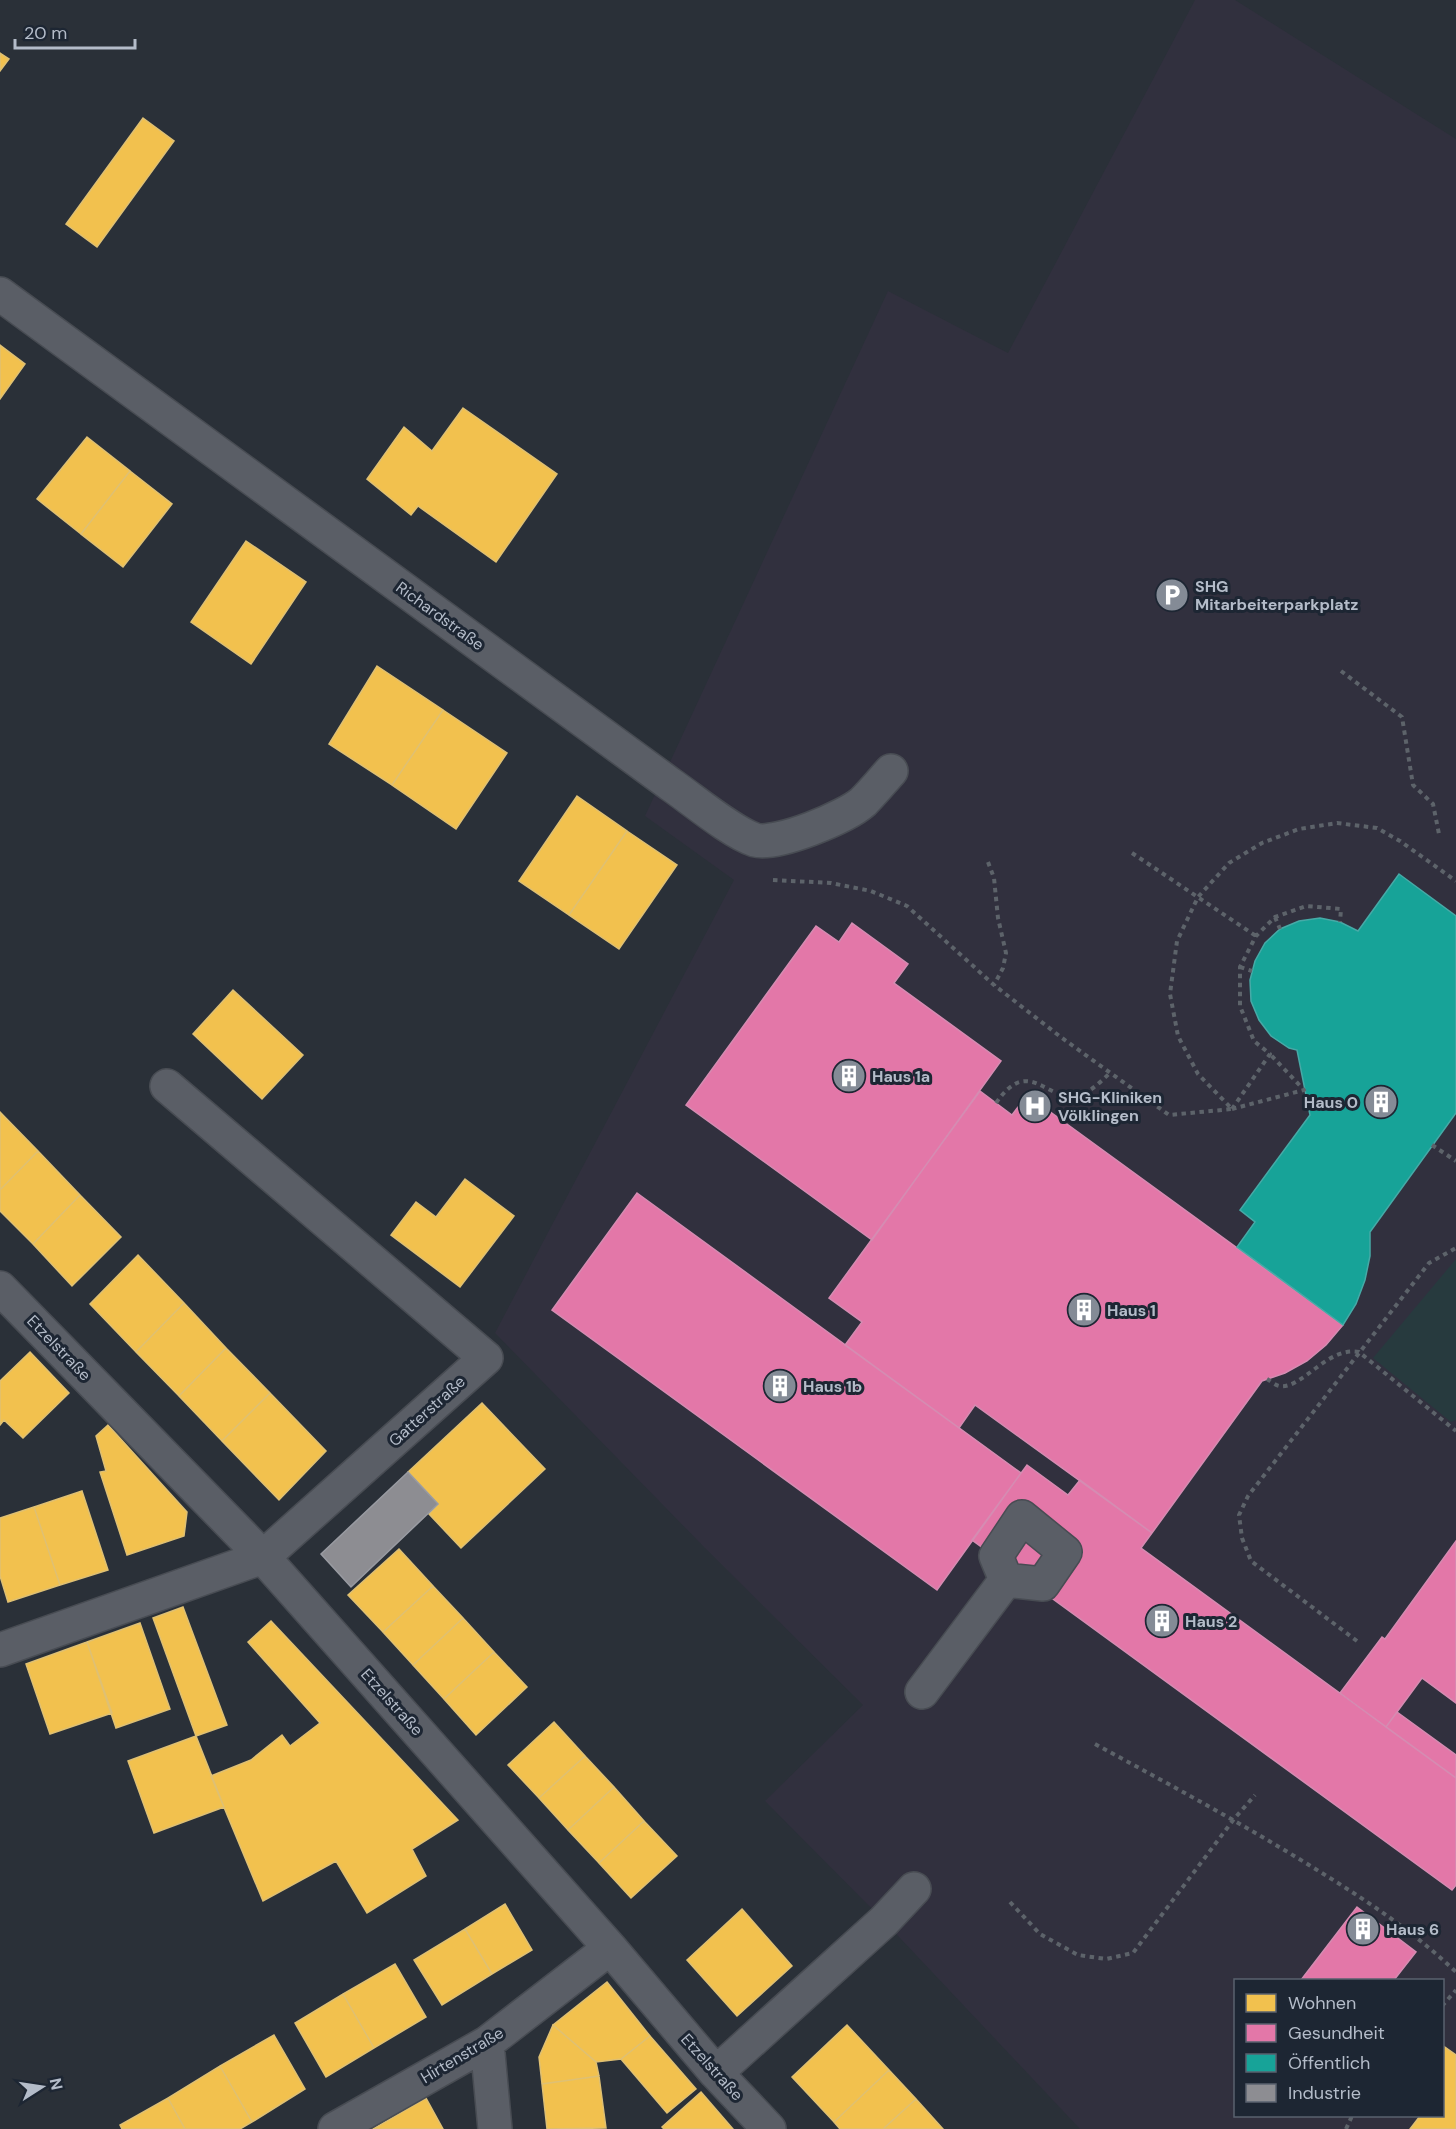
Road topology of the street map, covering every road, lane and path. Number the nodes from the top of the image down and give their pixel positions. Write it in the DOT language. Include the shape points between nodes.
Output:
graph roads {
  1 [pos="0,294"];
  2 [pos="1341,670"];
  3 [pos="891,771"];
  4 [pos="1439,834"];
  5 [pos="1132,853"];
  6 [pos="988,862"];
  7 [pos="772,880"];
  8 [pos="1456,881"];
  9 [pos="1198,897"];
  10 [pos="1275,917"];
  11 [pos="1340,922"];
  12 [pos="1280,929"];
  13 [pos="1256,936"];
  14 [pos="1240,967"];
  15 [pos="1252,970"];
  16 [pos="994,985"];
  17 [pos="1270,1054"];
  18 [pos="1110,1073"];
  19 [pos="167,1086"];
  20 [pos="996,1103"];
  21 [pos="1232,1109"];
  22 [pos="1432,1145"];
  23 [pos="1456,1161"];
  24 [pos="1456,1248"];
  25 [pos="0,1288"];
  26 [pos="1359,1352"];
  27 [pos="1267,1379"];
  28 [pos="1456,1431"];
  29 [pos="263,1557"];
  30 [pos="1006,1580"];
  31 [pos="1356,1641"];
  32 [pos="0,1650"];
  33 [pos="922,1692"];
  34 [pos="1095,1744"];
  35 [pos="1255,1796"];
  36 [pos="1233,1819"];
  37 [pos="914,1889"];
  38 [pos="1010,1902"];
  39 [pos="610,1948"];
  40 [pos="1456,1961"];
  41 [pos="1452,1968"];
  42 [pos="1456,1972"];
  43 [pos="1456,1990"];
  44 [pos="1444,2005"];
  45 [pos="487,2043"];
  46 [pos="716,2073"];
  47 [pos="335,2129"];
  48 [pos="495,2129"];
  49 [pos="769,2129"];
  1 -- 3 [label="street, Richardstraße" via="726,824 757,840 779,838 830,822 862,803"];
  2 -- 4 [label="path" via="1402,717 1413,785 1433,804"];
  5 -- 9 [label="path"];
  6 -- 16 [label="path" via="1006,953 1004,968"];
  7 -- 16 [label="path" via="831,883 871,891 907,906"];
  8 -- 9 [label="path" via="1377,828 1337,823 1299,830 1262,843 1229,863"];
  9 -- 13 [label="path"];
  9 -- 21 [label="path" via="1177,941 1170,994 1178,1036 1198,1074"];
  10 -- 11 [label="path" via="1306,906 1341,909"];
  10 -- 12 [label="path"];
  10 -- 13 [label="path"];
  13 -- 14 [label="path"];
  14 -- 15 [label="path"];
  14 -- 17 [label="path" via="1240,1006 1254,1041"];
  16 -- 18 [label="path"];
  17 -- 21 [label="path"];
  17 -- 21 [label="path" via="1304,1090"];
  18 -- 20 [label="path" via="1080,1095 1067,1096 1024,1081 1004,1092"];
  18 -- 21 [label="path" via="1169,1114"];
  19 -- 29 [label="street, Gatterstraße" via="486,1358"];
  22 -- 23 [label="path"];
  24 -- 26 [label="path" via="1429,1263"];
  25 -- 29 [label="street, Etzelstraße"];
  26 -- 27 [label="path" via="1328,1360 1292,1384 1280,1386"];
  26 -- 28 [label="path"];
  26 -- 31 [label="path" via="1248,1496 1239,1515 1251,1561"];
  29 -- 32 [label="street, Gatterstraße"];
  29 -- 39 [label="street, Etzelstraße"];
  30 -- 33 [label="street"];
  34 -- 36 [label="path"];
  35 -- 36 [label="path"];
  36 -- 38 [label="path" via="1133,1953 1106,1959 1078,1955 1040,1934"];
  36 -- 41 [label="path" via="1378,1908"];
  37 -- 46 [label="street" via="884,1921"];
  39 -- 45 [label="street, Hirtenstraße"];
  39 -- 46 [label="street, Etzelstraße"];
  40 -- 41 [label="path"];
  41 -- 42 [label="path"];
  43 -- 44 [label="path"];
  45 -- 47 [label="street, Hirtenstraße"];
  45 -- 48 [label="street"];
  46 -- 49 [label="street, Etzelstraße"];
}
